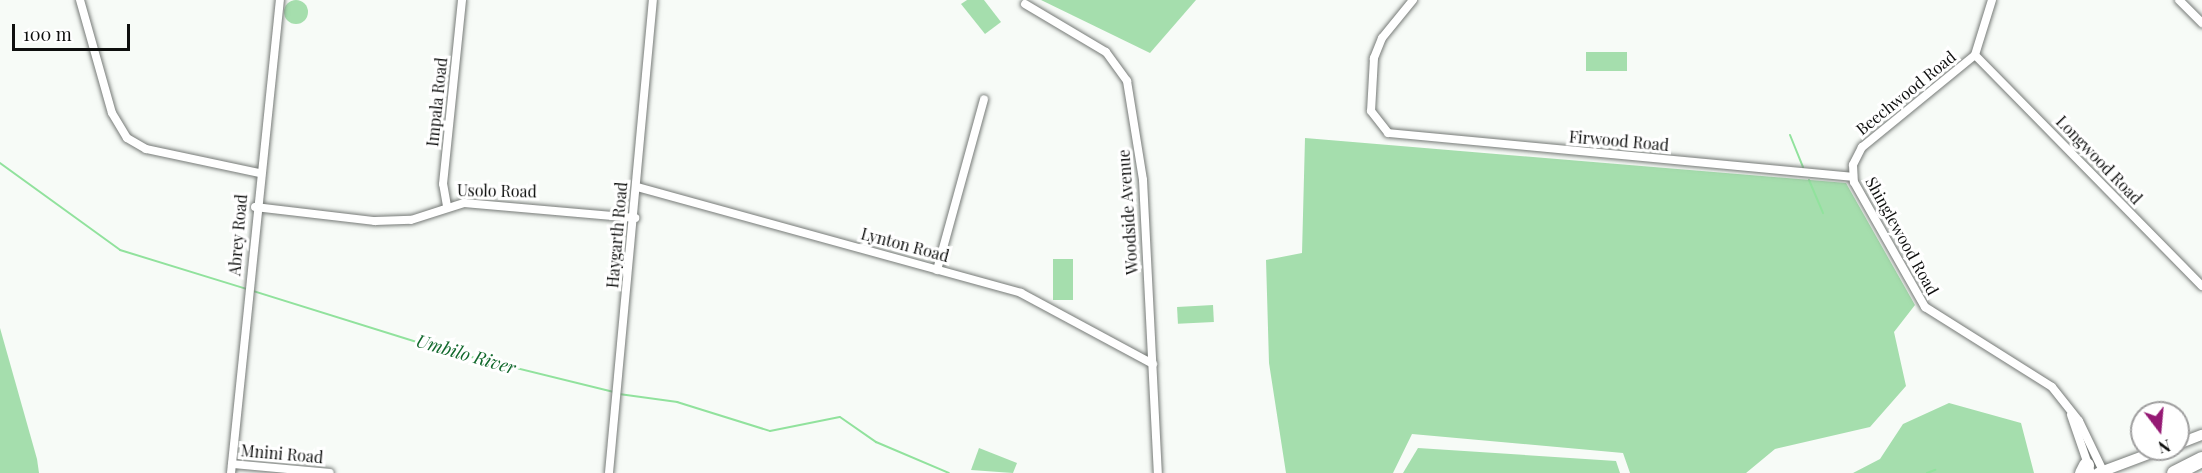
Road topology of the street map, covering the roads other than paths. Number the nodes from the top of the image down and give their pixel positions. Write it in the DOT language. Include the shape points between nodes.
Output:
graph roads {
  1 [pos="80,0"];
  2 [pos="280,0"];
  3 [pos="462,0"];
  4 [pos="653,0"];
  5 [pos="1413,0"];
  6 [pos="1992,0"];
  7 [pos="2179,0"];
  8 [pos="1024,4"];
  9 [pos="2202,24"];
  10 [pos="1976,55"];
  11 [pos="984,99"];
  12 [pos="259,173"];
  13 [pos="1853,177"];
  14 [pos="637,187"];
  15 [pos="447,206"];
  16 [pos="255,207"];
  17 [pos="635,218"];
  18 [pos="937,270"];
  19 [pos="2202,286"];
  20 [pos="1153,364"];
  21 [pos="2070,411"];
  22 [pos="2130,459"];
  23 [pos="2202,459"];
  24 [pos="231,469"];
  25 [pos="2094,471"];
  26 [pos="330,473"];
  27 [pos="609,473"];
  28 [pos="1158,473"];
  29 [pos="2174,473"];
  1 -- 12 [label="street" via="112,113 127,138 146,149"];
  2 -- 12 [label="street, Abrey Road"];
  3 -- 15 [label="street, Impala Road" via="443,184"];
  4 -- 14 [label="street, Haygarth Road"];
  5 -- 13 [label="street, Firwood Road" via="1375,54 1371,107 1384,131"];
  6 -- 10 [label="street, Beechwood Road"];
  7 -- 9 [label="street"];
  8 -- 20 [label="street, Woodside Avenue" via="1106,52 1127,81 1143,180"];
  10 -- 13 [label="street, Beechwood Road" via="1869,140 1855,160"];
  10 -- 19 [label="street, Longwood Road"];
  11 -- 18 [label="street"];
  12 -- 16 [label="street, Abrey Road"];
  13 -- 21 [label="street, Shinglewood Road" via="1925,307 2035,374"];
  14 -- 17 [label="street, Haygarth Road"];
  14 -- 18 [label="street, Lynton Road"];
  15 -- 16 [label="street, Usolo Road" via="433,215 398,221"];
  15 -- 17 [label="street, Usolo Road" via="538,206"];
  16 -- 24 [label="street, Abrey Road"];
  17 -- 27 [label="street, Haygarth Road"];
  18 -- 20 [label="street, Lynton Road" via="1021,293"];
  20 -- 28 [label="street, Woodside Avenue"];
  21 -- 25 [label="street, Shinglewood Road"];
  21 -- 25 [label="street, Shinglewood Road"];
  22 -- 25 [label="street"];
  23 -- 29 [label="highway"];
  24 -- 26 [label="street, Mnini Road"];
}
